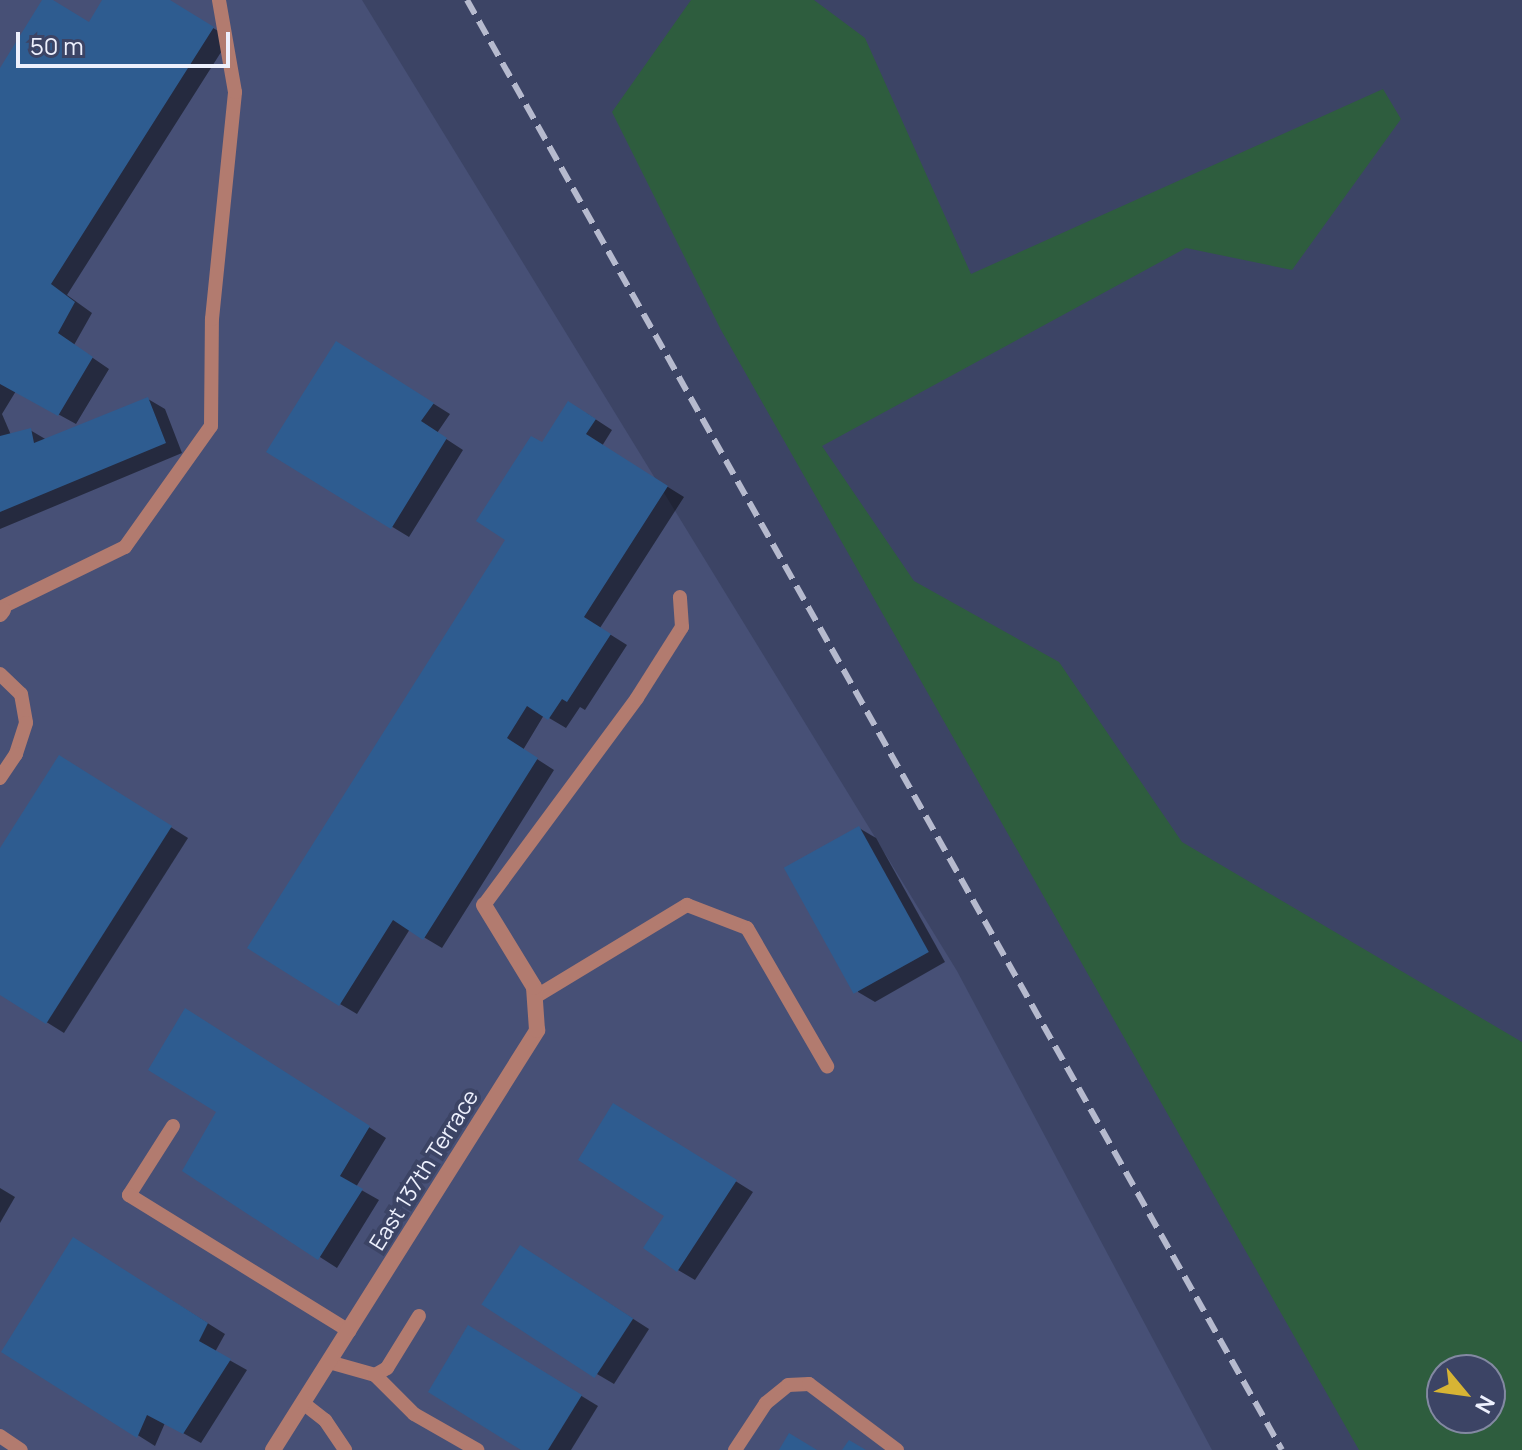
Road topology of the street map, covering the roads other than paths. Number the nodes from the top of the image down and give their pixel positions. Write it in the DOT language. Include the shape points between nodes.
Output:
graph roads {
  1 [pos="219,0"];
  2 [pos="680,597"];
  3 [pos="1,611"];
  4 [pos="0,674"];
  5 [pos="0,778"];
  6 [pos="484,905"];
  7 [pos="535,997"];
  8 [pos="827,1066"];
  9 [pos="173,1126"];
  10 [pos="419,1316"];
  11 [pos="349,1331"];
  12 [pos="329,1362"];
  13 [pos="375,1375"];
  14 [pos="303,1403"];
  15 [pos="0,1436"];
  16 [pos="21,1450"];
  17 [pos="273,1450"];
  18 [pos="345,1450"];
  19 [pos="477,1450"];
  20 [pos="735,1450"];
  21 [pos="897,1450"];
  1 -- 3 [label="lane" via="235,92 212,319 211,426 125,547"];
  2 -- 6 [label="lane" via="682,627"];
  4 -- 5 [label="lane" via="21,694 26,723 16,754"];
  6 -- 7 [label="street, East 137th Terrace"];
  7 -- 8 [label="lane" via="687,905 747,928"];
  7 -- 11 [label="street, East 137th Terrace" via="537,1030"];
  9 -- 11 [label="lane" via="129,1195"];
  10 -- 13 [label="lane" via="387,1368"];
  11 -- 12 [label="street, East 137th Terrace"];
  12 -- 13 [label="lane"];
  12 -- 14 [label="street, East 137th Terrace"];
  13 -- 19 [label="lane" via="414,1414"];
  14 -- 17 [label="street, East 137th Terrace"];
  14 -- 18 [label="lane" via="325,1420"];
  15 -- 16 [label="lane"];
  20 -- 21 [label="lane" via="766,1403 788,1385 809,1384"];
}
